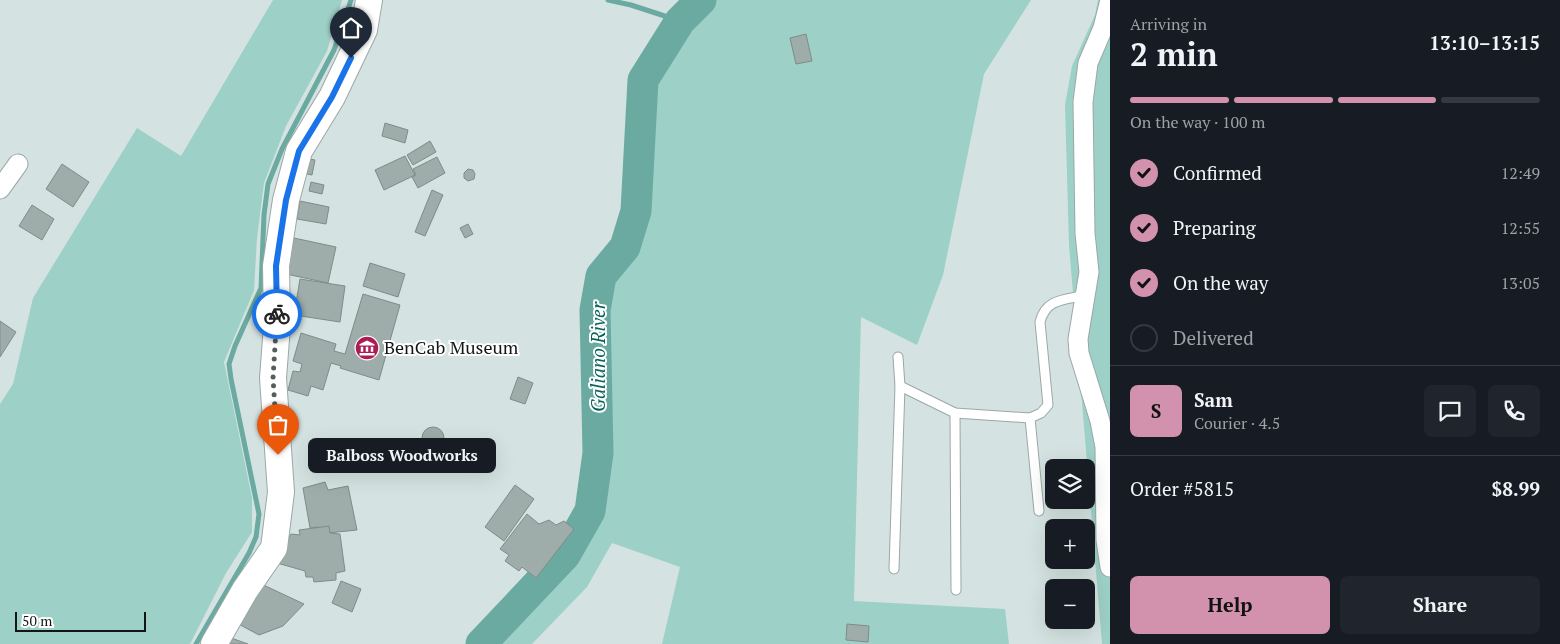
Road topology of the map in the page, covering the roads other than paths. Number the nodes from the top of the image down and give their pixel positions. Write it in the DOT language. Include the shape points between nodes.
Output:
graph roads {
  1 [pos="368,0"];
  2 [pos="1110,0"];
  3 [pos="1106,36"];
  4 [pos="18,164"];
  5 [pos="0,189"];
  6 [pos="1086,295"];
  7 [pos="898,357"];
  8 [pos="900,386"];
  9 [pos="955,413"];
  10 [pos="1030,418"];
  11 [pos="1039,511"];
  12 [pos="1110,566"];
  13 [pos="894,569"];
  14 [pos="956,590"];
  15 [pos="214,644"];
  1 -- 15 [label="main road" via="364,30 332,97 299,151 286,200 276,266 277,326 273,378 281,492 274,548"];
  2 -- 3 [label="street"];
  3 -- 6 [label="street" via="1088,63 1083,102 1085,233 1089,272"];
  4 -- 5 [label="street"];
  6 -- 10 [label="lane" via="1052,303 1043,311 1040,322 1048,405"];
  6 -- 12 [label="street" via="1080,320 1079,353 1105,446 1106,540"];
  7 -- 8 [label="lane"];
  8 -- 9 [label="lane"];
  8 -- 13 [label="lane"];
  9 -- 10 [label="lane"];
  9 -- 14 [label="lane"];
  10 -- 11 [label="lane"];
}
